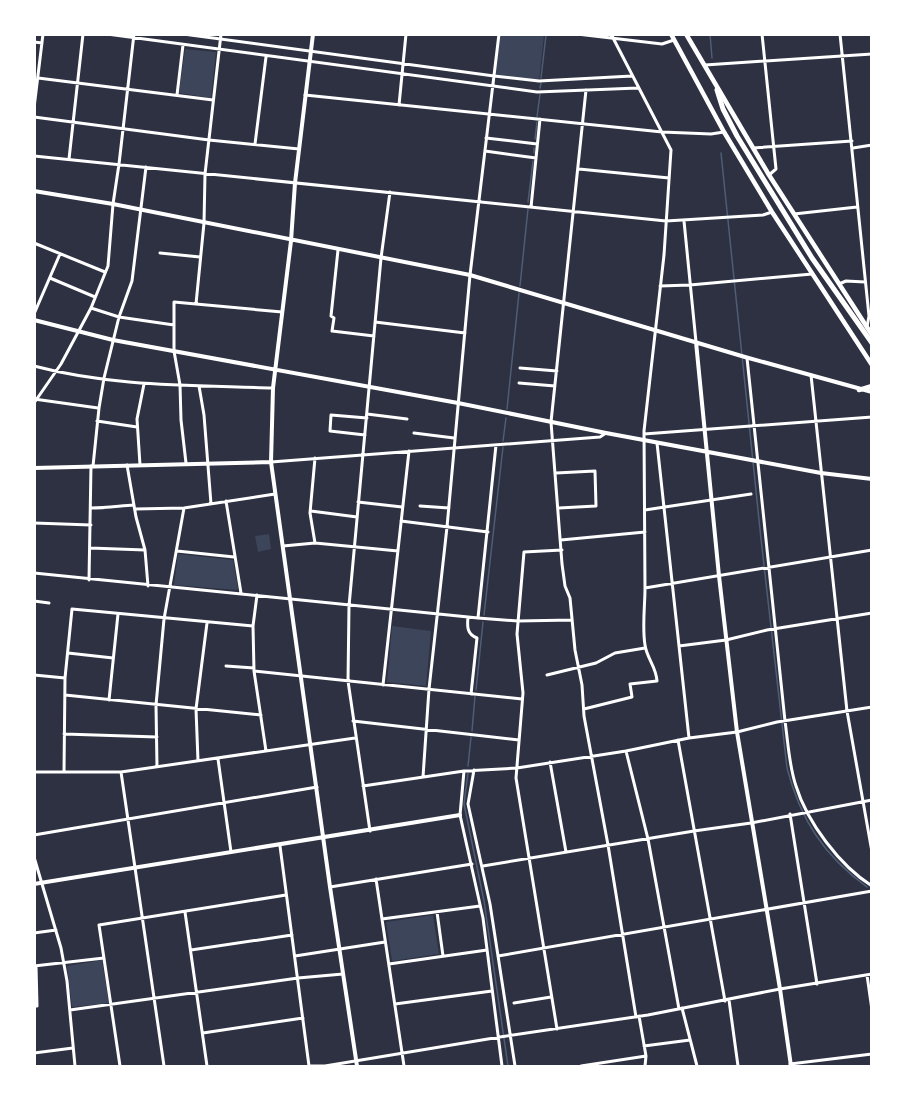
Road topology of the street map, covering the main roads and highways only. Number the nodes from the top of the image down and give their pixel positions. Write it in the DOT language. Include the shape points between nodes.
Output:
graph roads {
  1 [pos="670,34"];
  2 [pos="686,34"];
  3 [pos="717,90"];
  4 [pos="872,335"];
  5 [pos="872,343"];
  6 [pos="872,365"];
  7 [pos="872,386"];
  8 [pos="859,390"];
  1 -- 6 [label="highway" via="772,212"];
  2 -- 3 [label="highway"];
  3 -- 4 [label="highway"];
  3 -- 5 [label="highway" via="737,136 812,258"];
  7 -- 8 [label="highway"];
}
